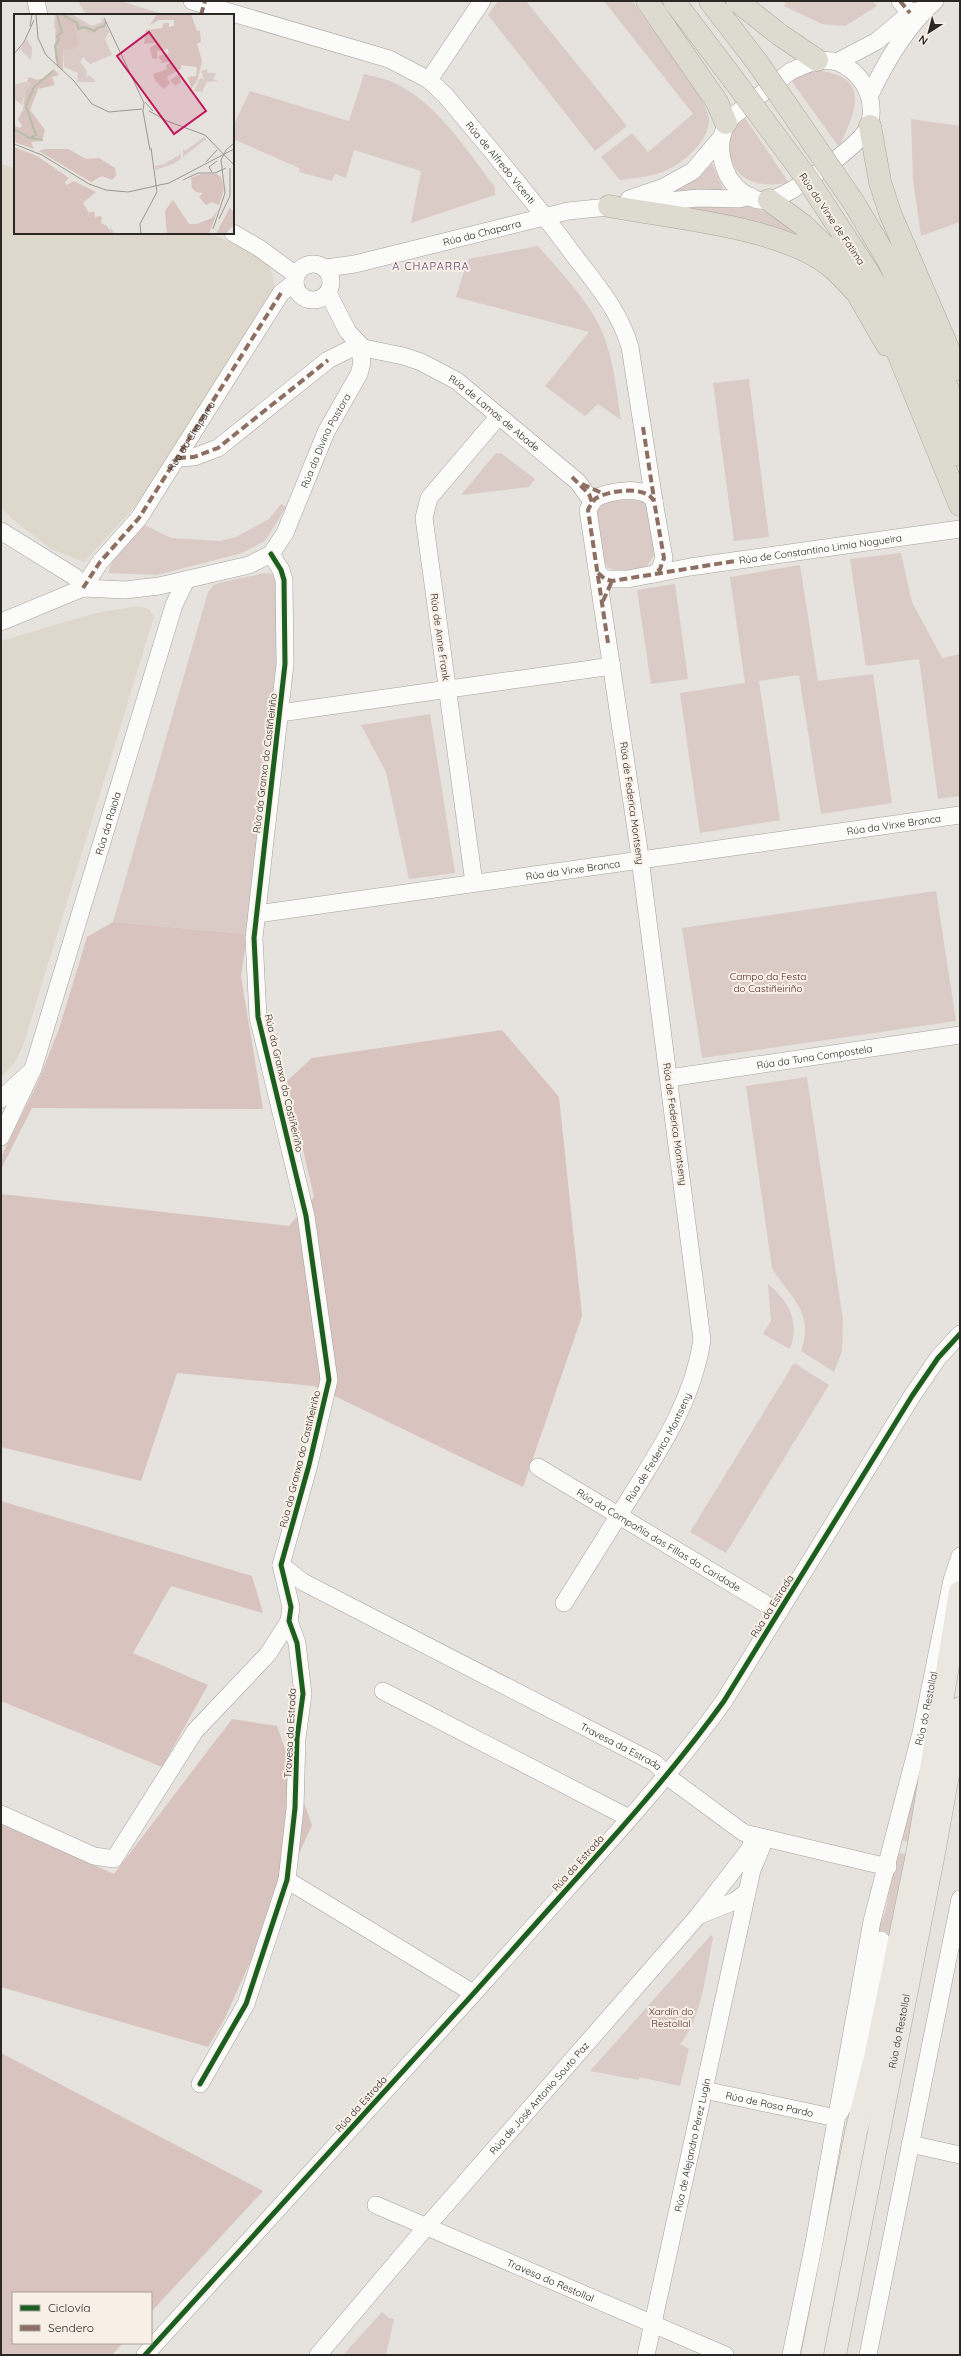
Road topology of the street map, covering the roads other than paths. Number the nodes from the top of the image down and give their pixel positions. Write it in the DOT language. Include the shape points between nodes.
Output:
graph roads {
  1 [pos="36,1"];
  2 [pos="482,1"];
  3 [pos="647,1"];
  4 [pos="674,1"];
  5 [pos="710,1"];
  6 [pos="737,1"];
  7 [pos="931,4"];
  8 [pos="201,5"];
  9 [pos="905,7"];
  10 [pos="39,14"];
  11 [pos="233,14"];
  12 [pos="234,14"];
  13 [pos="827,61"];
  14 [pos="428,80"];
  15 [pos="870,95"];
  16 [pos="870,126"];
  17 [pos="723,131"];
  18 [pos="760,198"];
  19 [pos="609,206"];
  20 [pos="545,215"];
  21 [pos="234,234"];
  22 [pos="259,248"];
  23 [pos="888,262"];
  24 [pos="868,272"];
  25 [pos="296,279"];
  26 [pos="322,282"];
  27 [pos="855,290"];
  28 [pos="359,347"];
  29 [pos="959,372"];
  30 [pos="911,388"];
  31 [pos="960,415"];
  32 [pos="498,417"];
  33 [pos="960,455"];
  34 [pos="178,458"];
  35 [pos="650,491"];
  36 [pos="598,498"];
  37 [pos="960,505"];
  38 [pos="960,530"];
  39 [pos="1,531"];
  40 [pos="271,554"];
  41 [pos="659,567"];
  42 [pos="605,577"];
  43 [pos="186,580"];
  44 [pos="83,588"];
  45 [pos="1,622"];
  46 [pos="612,666"];
  47 [pos="448,689"];
  48 [pos="280,713"];
  49 [pos="960,815"];
  50 [pos="640,860"];
  51 [pos="474,883"];
  52 [pos="257,914"];
  53 [pos="960,1035"];
  54 [pos="33,1069"];
  55 [pos="669,1078"];
  56 [pos="1,1099"];
  57 [pos="1,1137"];
  58 [pos="960,1334"];
  59 [pos="538,1468"];
  60 [pos="619,1516"];
  61 [pos="960,1556"];
  62 [pos="281,1565"];
  63 [pos="960,1592"];
  64 [pos="564,1603"];
  65 [pos="779,1612"];
  66 [pos="289,1621"];
  67 [pos="383,1691"];
  68 [pos="960,1708"];
  69 [pos="666,1775"];
  70 [pos="1,1814"];
  71 [pos="629,1818"];
  72 [pos="760,1838"];
  73 [pos="888,1867"];
  74 [pos="287,1880"];
  75 [pos="748,1892"];
  76 [pos="960,1899"];
  77 [pos="716,1908"];
  78 [pos="698,1916"];
  79 [pos="739,1936"];
  80 [pos="881,1940"];
  81 [pos="473,1993"];
  82 [pos="875,2058"];
  83 [pos="200,2084"];
  84 [pos="856,2085"];
  85 [pos="704,2090"];
  86 [pos="836,2118"];
  87 [pos="855,2138"];
  88 [pos="910,2144"];
  89 [pos="960,2155"];
  90 [pos="826,2173"];
  91 [pos="376,2205"];
  92 [pos="840,2213"];
  93 [pos="427,2226"];
  94 [pos="653,2325"];
  95 [pos="145,2355"];
  96 [pos="318,2355"];
  97 [pos="646,2355"];
  98 [pos="725,2355"];
  99 [pos="791,2355"];
  100 [pos="812,2355"];
  101 [pos="835,2355"];
  102 [pos="868,2355"];
  1 -- 10 [label="street"];
  2 -- 14 [label="street"];
  3 -- 17 [label="highway" via="717,102"];
  4 -- 24 [label="highway, Rúa da Virxe de Fátima, bridge" via="808,180"];
  5 -- 23 [label="highway, bridge" via="757,62 854,203"];
  6 -- 13 [label="highway" via="780,35"];
  7 -- 9 [label="street"];
  7 -- 15 [label="street" via="895,50"];
  8 -- 11 [label="street, Rúa de Alfredo Vicenti"];
  9 -- 13 [label="street" via="877,40"];
  12 -- 14 [label="street, Rúa de Alfredo Vicenti" via="375,54 400,63"];
  13 -- 15 [label="street" via="854,73 866,86"];
  13 -- 17 [label="street" via="791,71 733,116"];
  14 -- 20 [label="street, Rúa de Alfredo Vicenti" via="445,95"];
  15 -- 16 [label="street"];
  16 -- 18 [label="street" via="850,149 790,190"];
  16 -- 29 [label="highway" via="880,182 890,213"];
  17 -- 18 [label="street" via="721,158 726,174 738,189"];
  17 -- 19 [label="street, Rúa da Chaparra" via="694,171 664,187"];
  18 -- 19 [label="street, Rúa da Chaparra" via="698,198"];
  18 -- 27 [label="highway" via="802,224 837,258"];
  19 -- 20 [label="street, Rúa da Chaparra"];
  19 -- 27 [label="highway" via="732,227 792,245 828,265"];
  20 -- 26 [label="street, Rúa da Chaparra" via="356,264"];
  20 -- 35 [label="street, Rúa de Alfredo Vicenti" via="606,296 622,322 630,347"];
  21 -- 22 [label="street"];
  22 -- 25 [label="street"];
  22 -- 26 [label="street"];
  23 -- 29 [label="highway"];
  23 -- 31 [label="highway"];
  24 -- 30 [label="highway"];
  24 -- 33 [label="highway, Rúa da Virxe de Fátima" via="914,351"];
  25 -- 26 [label="street, Rúa da Chaparra" via="300,269"];
  25 -- 26 [label="street" via="296,288 303,297"];
  25 -- 34 [label="street, Rúa da Chaparra" via="281,293"];
  26 -- 28 [label="street" via="339,318"];
  27 -- 30 [label="highway"];
  28 -- 32 [label="street, Rúa de Lamas de Abade" via="403,356 434,368 457,381"];
  28 -- 34 [label="street" via="328,360 218,448 194,457"];
  28 -- 40 [label="street, Rúa da Divina Pastora" via="362,363 359,374 326,432 285,533"];
  30 -- 37 [label="highway"];
  32 -- 36 [label="street, Rúa de Lamas de Abade"];
  32 -- 47 [label="street, Rúa de Anne Frank" via="429,498 424,511"];
  34 -- 44 [label="street, Rúa da Chaparra" via="139,518 100,562"];
  35 -- 36 [label="street" via="634,491"];
  35 -- 41 [label="street, Rúa de Alfredo Vicenti"];
  36 -- 42 [label="street, Rúa de Federica Montseny" via="588,510"];
  38 -- 41 [label="street, Rúa de Constantino Limia Nogueira" via="681,569"];
  39 -- 44 [label="street" via="75,577"];
  40 -- 43 [label="street, Rúa da Divina Pastora" via="249,565"];
  40 -- 48 [label="street, Rúa da Granxa do Castiñeiriño" via="284,580 285,664"];
  41 -- 42 [label="street, Rúa de Constantino Limia Nogueira"];
  42 -- 46 [label="street, Rúa de Federica Montseny" via="603,611"];
  43 -- 44 [label="street, Rúa da Divina Pastora" via="125,590"];
  43 -- 54 [label="street, Rúa da Raiola" via="174,605"];
  44 -- 45 [label="street, Rúa da Divina Pastora"];
  46 -- 47 [label="street"];
  46 -- 50 [label="street, Rúa de Federica Montseny"];
  47 -- 48 [label="street"];
  47 -- 51 [label="street, Rúa de Anne Frank"];
  48 -- 52 [label="street, Rúa da Granxa do Castiñeiriño"];
  49 -- 50 [label="street, Rúa da Virxe Branca"];
  50 -- 51 [label="street, Rúa da Virxe Branca"];
  50 -- 55 [label="street, Rúa de Federica Montseny"];
  51 -- 52 [label="street, Rúa da Virxe Branca"];
  52 -- 62 [label="street, Rúa da Granxa do Castiñeiriño" via="254,938 258,1017 306,1216 329,1380 310,1465"];
  53 -- 55 [label="street, Rúa da Tuna Compostela"];
  54 -- 56 [label="street, Rúa da Raiola"];
  54 -- 57 [label="street, Rúa da Raiola"];
  55 -- 60 [label="street, Rúa de Federica Montseny" via="702,1340 691,1389 672,1432"];
  58 -- 65 [label="street, Rúa da Estrada" via="938,1358 912,1396"];
  59 -- 60 [label="street, Rúa da Compañía das Fillas da Caridade"];
  60 -- 64 [label="street, Rúa de Federica Montseny"];
  60 -- 65 [label="street, Rúa da Compañía das Fillas da Caridade"];
  61 -- 73 [label="street, Rúa do Restollal" via="952,1580 922,1733"];
  62 -- 66 [label="street, Travesa da Estrada" via="291,1607"];
  62 -- 69 [label="street, Travesa da Estrada" via="304,1582 655,1763"];
  63 -- 82 [label="main road, Rúa do Restollal" via="918,1849"];
  65 -- 69 [label="street, Rúa da Estrada" via="724,1701"];
  66 -- 70 [label="street" via="268,1654 195,1731 114,1860 94,1856"];
  66 -- 74 [label="street, Travesa da Estrada" via="297,1643 303,1694 297,1738 295,1808"];
  67 -- 71 [label="street"];
  68 -- 101 [label="main road, Rúa do Restollal"];
  69 -- 71 [label="street, Rúa da Estrada"];
  69 -- 72 [label="street, Travesa da Estrada" via="744,1833"];
  71 -- 81 [label="street, Rúa da Estrada"];
  72 -- 73 [label="street, Travesa da Estrada"];
  72 -- 75 [label="street, Rúa de Alejandro Pérez Lugín"];
  72 -- 78 [label="street, Rúa de José Antonio Souto Paz"];
  73 -- 86 [label="street, Rúa do Restollal" via="872,1921"];
  74 -- 81 [label="street"];
  74 -- 83 [label="street" via="246,2004"];
  75 -- 77 [label="street" via="735,1901"];
  75 -- 79 [label="street, Rúa de Alejandro Pérez Lugín"];
  76 -- 88 [label="street"];
  77 -- 78 [label="street"];
  77 -- 79 [label="street" via="730,1917"];
  78 -- 93 [label="street, Rúa de José Antonio Souto Paz"];
  79 -- 85 [label="street, Rúa de Alejandro Pérez Lugín"];
  80 -- 84 [label="street, Rúa do Restollal"];
  81 -- 95 [label="street, Rúa da Estrada"];
  82 -- 84 [label="street, Rúa do Restollal"];
  82 -- 87 [label="main road, Rúa do Restollal"];
  84 -- 86 [label="street, Rúa do Restollal"];
  84 -- 87 [label="street, Rúa do Restollal"];
  85 -- 86 [label="street, Rúa de Rosa Pardo"];
  85 -- 94 [label="street, Rúa de Alejandro Pérez Lugín"];
  86 -- 90 [label="street, Rúa do Restollal"];
  87 -- 90 [label="street"];
  87 -- 92 [label="main road, Rúa do Restollal"];
  88 -- 89 [label="street"];
  88 -- 102 [label="street"];
  90 -- 92 [label="street, Rúa do Restollal"];
  90 -- 99 [label="street, Rúa do Restollal"];
  91 -- 93 [label="street, Travesa do Restollal"];
  92 -- 100 [label="main road, Rúa do Restollal"];
  93 -- 94 [label="street, Travesa do Restollal"];
  93 -- 96 [label="street, Rúa de José Antonio Souto Paz"];
  94 -- 97 [label="street, Rúa de Alejandro Pérez Lugín"];
  94 -- 98 [label="street, Travesa do Restollal"];
}
